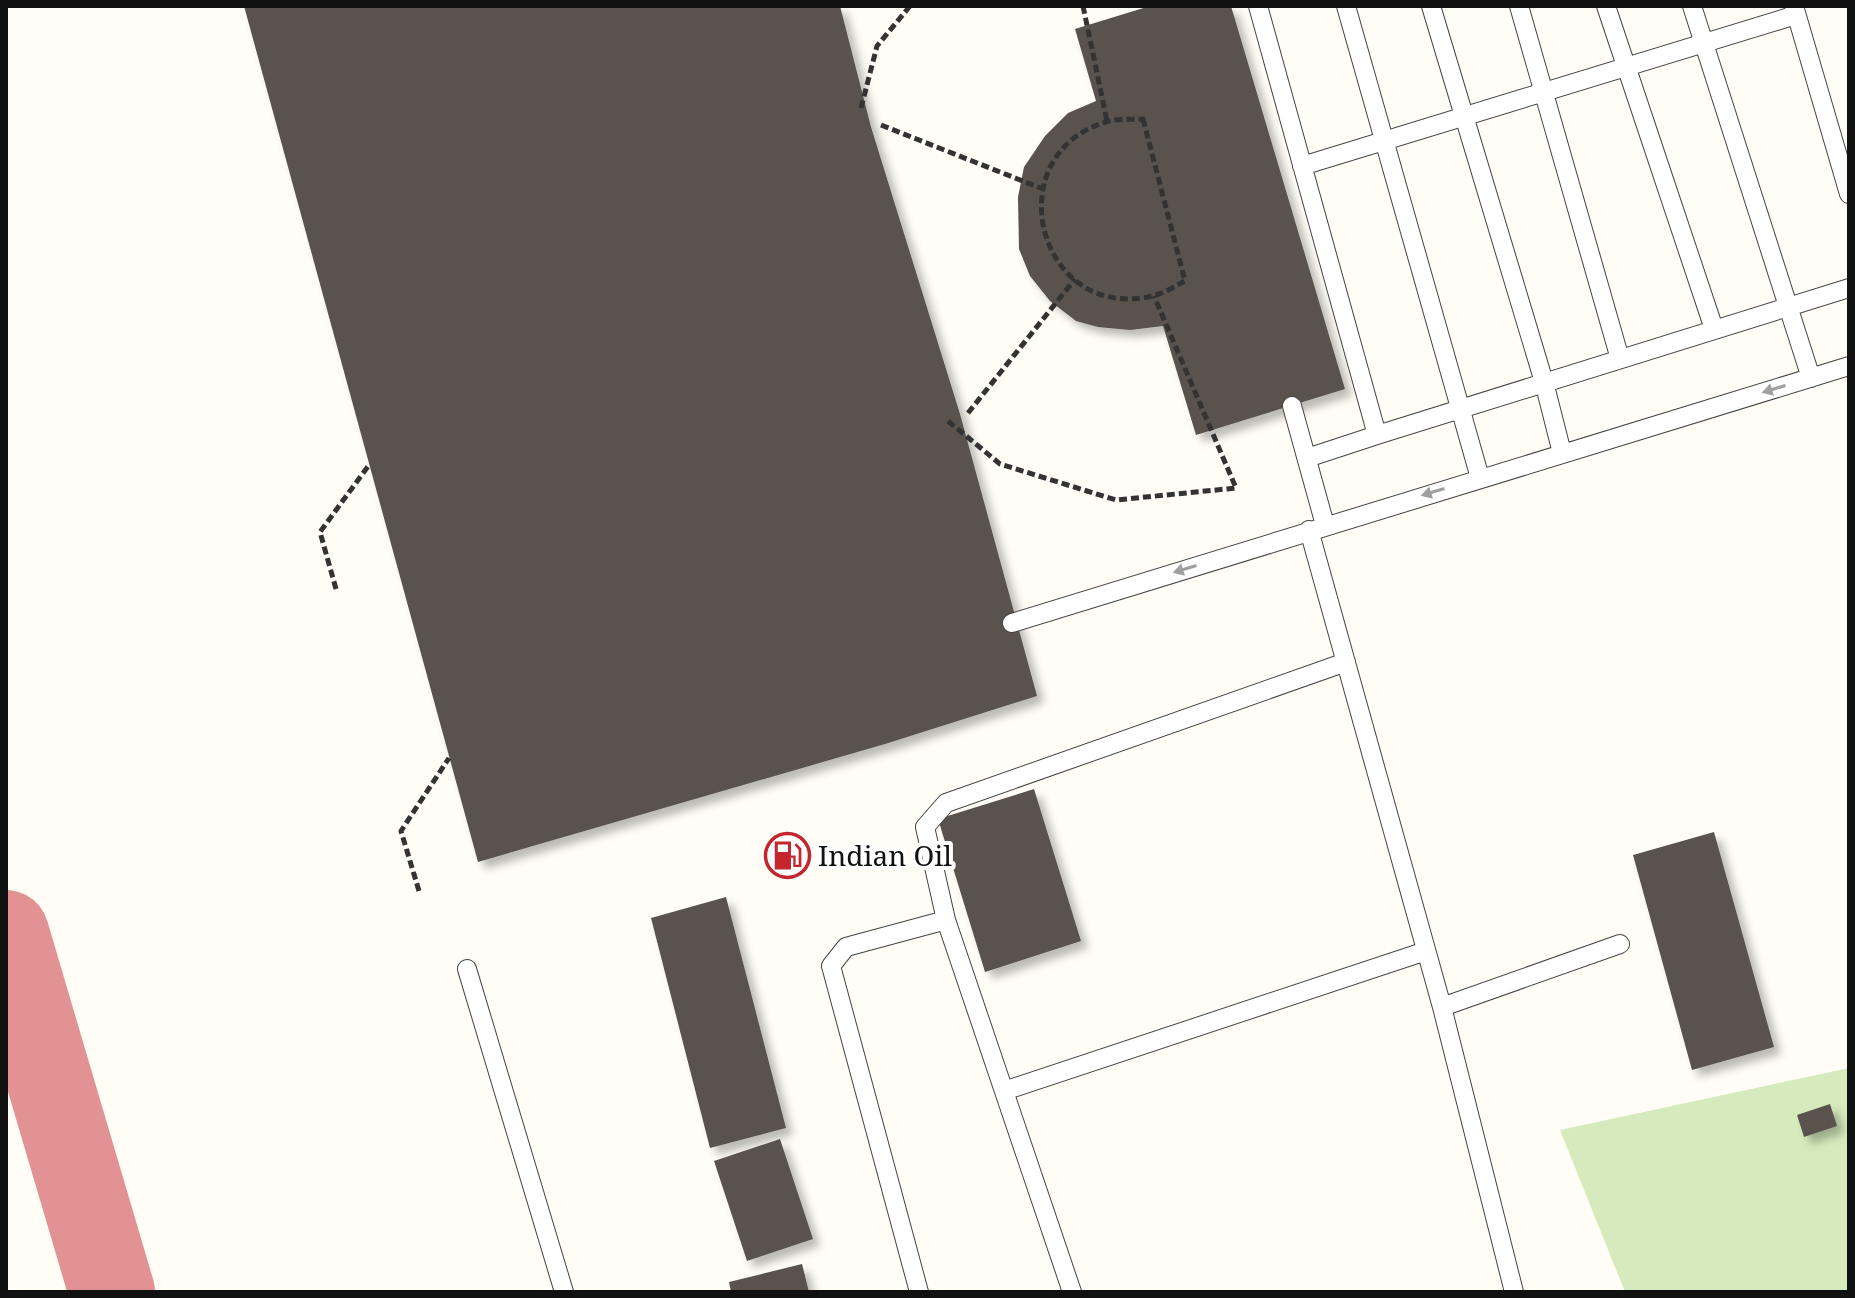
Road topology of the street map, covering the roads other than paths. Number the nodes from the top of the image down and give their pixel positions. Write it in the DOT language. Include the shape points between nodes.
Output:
graph roads {
  1 [pos="1258,6"];
  2 [pos="1346,6"];
  3 [pos="1431,6"];
  4 [pos="1519,6"];
  5 [pos="1606,6"];
  6 [pos="1692,6"];
  7 [pos="1795,11"];
  8 [pos="1702,44"];
  9 [pos="1626,67"];
  10 [pos="1544,92"];
  11 [pos="1464,116"];
  12 [pos="1385,141"];
  13 [pos="1302,166"];
  14 [pos="1849,194"];
  15 [pos="1849,288"];
  16 [pos="1789,307"];
  17 [pos="1714,329"];
  18 [pos="1620,359"];
  19 [pos="1849,366"];
  20 [pos="1811,378"];
  21 [pos="1544,382"];
  22 [pos="1292,406"];
  23 [pos="1460,407"];
  24 [pos="1377,435"];
  25 [pos="1562,453"];
  26 [pos="1307,458"];
  27 [pos="1480,478"];
  28 [pos="1317,528"];
  29 [pos="1012,623"];
  30 [pos="1346,662"];
  31 [pos="946,920"];
  32 [pos="1620,944"];
  33 [pos="1426,951"];
  34 [pos="467,969"];
  35 [pos="1442,1007"];
  36 [pos="1004,1091"];
  37 [pos="564,1292"];
  38 [pos="919,1292"];
  39 [pos="1072,1292"];
  40 [pos="1514,1292"];
  1 -- 13 [label="lane"];
  2 -- 12 [label="lane"];
  3 -- 11 [label="lane"];
  4 -- 10 [label="lane"];
  5 -- 9 [label="lane"];
  6 -- 8 [label="lane"];
  7 -- 8 [label="lane"];
  7 -- 14 [label="lane"];
  8 -- 9 [label="lane"];
  8 -- 16 [label="lane"];
  9 -- 10 [label="lane"];
  9 -- 17 [label="lane"];
  10 -- 11 [label="lane"];
  10 -- 18 [label="lane"];
  11 -- 12 [label="lane"];
  11 -- 21 [label="lane"];
  12 -- 13 [label="lane"];
  12 -- 23 [label="lane"];
  13 -- 24 [label="lane"];
  15 -- 16 [label="lane"];
  16 -- 17 [label="lane"];
  16 -- 20 [label="lane"];
  17 -- 18 [label="lane"];
  18 -- 21 [label="lane"];
  19 -- 20 [label="lane"];
  20 -- 25 [label="lane, one-way"];
  21 -- 23 [label="lane"];
  21 -- 25 [label="lane"];
  22 -- 26 [label="lane"];
  23 -- 24 [label="lane"];
  23 -- 27 [label="lane"];
  24 -- 26 [label="lane"];
  25 -- 27 [label="lane"];
  26 -- 28 [label="lane"];
  27 -- 28 [label="lane, one-way"];
  28 -- 29 [label="lane, one-way"];
  28 -- 30 [label="lane"];
  30 -- 31 [label="lane" via="946,803 925,827"];
  30 -- 33 [label="lane"];
  31 -- 36 [label="lane"];
  31 -- 38 [label="lane" via="846,947 831,966"];
  32 -- 35 [label="lane"];
  33 -- 35 [label="lane"];
  33 -- 36 [label="lane"];
  34 -- 37 [label="lane"];
  35 -- 40 [label="lane"];
  36 -- 39 [label="lane"];
}
